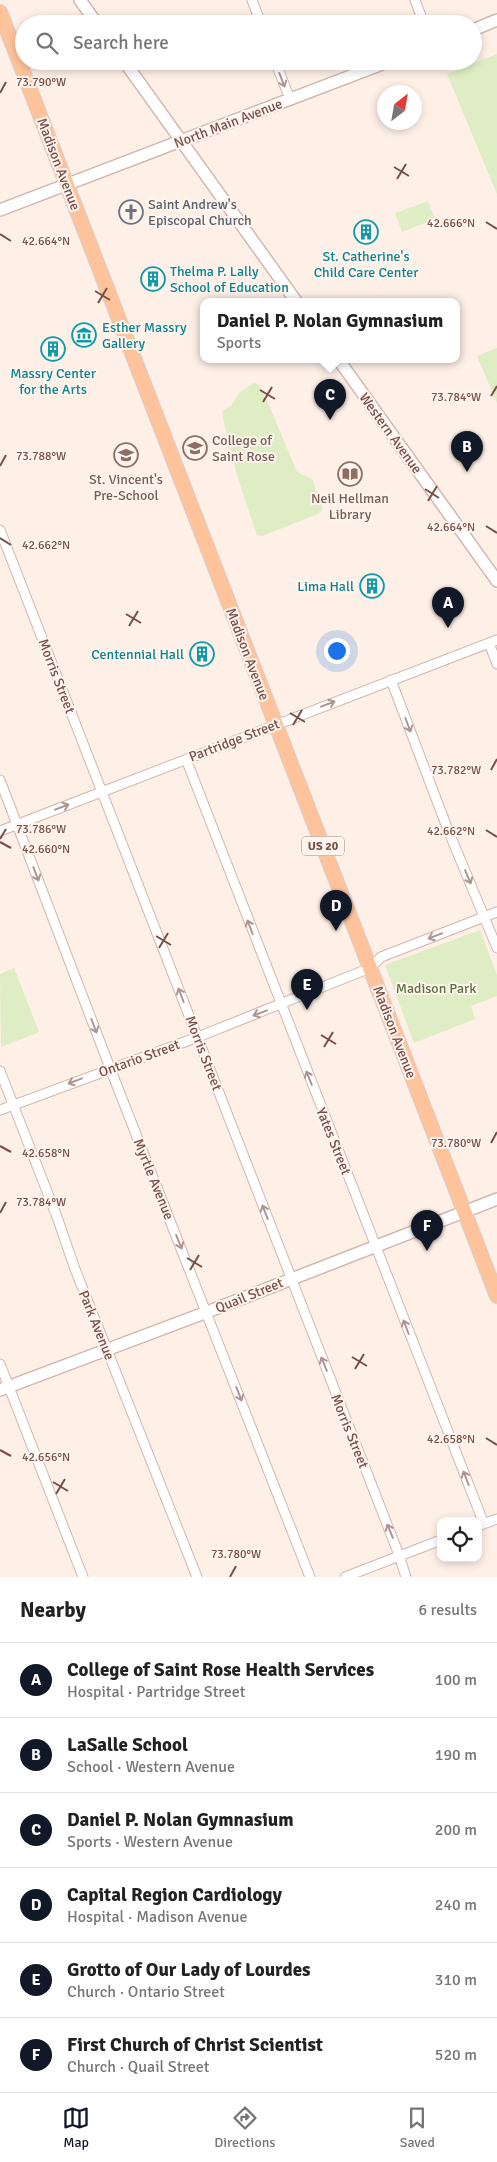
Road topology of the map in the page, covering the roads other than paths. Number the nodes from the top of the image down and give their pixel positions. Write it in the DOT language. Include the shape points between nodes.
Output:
graph roads {
  1 [pos="80,0"];
  2 [pos="252,0"];
  3 [pos="415,0"];
  4 [pos="0,12"];
  5 [pos="91,15"];
  6 [pos="258,15"];
  7 [pos="421,15"];
  8 [pos="497,20"];
  9 [pos="482,26"];
  10 [pos="15,51"];
  11 [pos="22,70"];
  12 [pos="130,70"];
  13 [pos="279,70"];
  14 [pos="366,70"];
  15 [pos="290,99"];
  16 [pos="181,140"];
  17 [pos="66,184"];
  18 [pos="0,210"];
  19 [pos="294,298"];
  20 [pos="341,363"];
  21 [pos="0,530"];
  22 [pos="497,581"];
  23 [pos="493,642"];
  24 [pos="497,664"];
  25 [pos="391,680"];
  26 [pos="276,724"];
  27 [pos="186,759"];
  28 [pos="0,780"];
  29 [pos="102,792"];
  30 [pos="17,824"];
  31 [pos="0,831"];
  32 [pos="497,912"];
  33 [pos="484,916"];
  34 [pos="497,948"];
  35 [pos="370,968"];
  36 [pos="280,1005"];
  37 [pos="198,1037"];
  38 [pos="110,1068"];
  39 [pos="0,1072"];
  40 [pos="13,1105"];
  41 [pos="0,1110"];
  42 [pos="497,1199"];
  43 [pos="464,1212"];
  44 [pos="376,1247"];
  45 [pos="290,1279"];
  46 [pos="497,1296"];
  47 [pos="207,1312"];
  48 [pos="107,1349"];
  49 [pos="0,1364"];
  50 [pos="4,1388"];
  51 [pos="478,1517"];
  52 [pos="497,1519"];
  53 [pos="482,1525"];
  54 [pos="437,1541"];
  55 [pos="399,1555"];
  56 [pos="82,1577"];
  57 [pos="197,1577"];
  58 [pos="310,1577"];
  59 [pos="345,1577"];
  60 [pos="406,1577"];
  1 -- 5 [label="street"];
  2 -- 6 [label="street"];
  3 -- 7 [label="street"];
  4 -- 10 [label="main road, Madison Avenue / US 20"];
  8 -- 9 [label="street"];
  11 -- 17 [label="main road, Madison Avenue / US 20"];
  12 -- 16 [label="street"];
  13 -- 15 [label="street, one-way"];
  14 -- 15 [label="street, North Main Avenue"];
  15 -- 16 [label="street, North Main Avenue"];
  16 -- 17 [label="street, North Main Avenue"];
  16 -- 19 [label="street"];
  17 -- 18 [label="street, North Main Avenue"];
  17 -- 26 [label="main road, Madison Avenue / US 20"];
  20 -- 22 [label="street, Western Avenue"];
  21 -- 29 [label="street, Morris Street"];
  23 -- 24 [label="street"];
  23 -- 25 [label="street, Partridge Street"];
  26 -- 25 [label="street, Partridge Street, one-way"];
  25 -- 33 [label="street, one-way"];
  26 -- 27 [label="street, Partridge Street"];
  26 -- 35 [label="main road, Madison Avenue / US 20"];
  27 -- 29 [label="street, Partridge Street"];
  36 -- 27 [label="street, Yates Street, one-way"];
  28 -- 30 [label="street, Myrtle Avenue"];
  30 -- 29 [label="street, Partridge Street, one-way"];
  37 -- 29 [label="street, Morris Street, one-way"];
  30 -- 31 [label="street, Partridge Street"];
  30 -- 38 [label="street, Myrtle Avenue, one-way"];
  32 -- 33 [label="street, Ontario Street"];
  33 -- 34 [label="street"];
  33 -- 35 [label="street, Ontario Street, one-way" via="381,957"];
  35 -- 36 [label="street, Ontario Street"];
  35 -- 43 [label="main road, Madison Avenue / US 20"];
  36 -- 37 [label="street, Ontario Street, one-way"];
  44 -- 36 [label="street, Yates Street, one-way"];
  37 -- 38 [label="street, Ontario Street"];
  45 -- 37 [label="street, Morris Street, one-way"];
  38 -- 40 [label="street, Ontario Street, one-way"];
  38 -- 47 [label="street, Myrtle Avenue, one-way"];
  39 -- 40 [label="street, Park Avenue"];
  40 -- 41 [label="street, Ontario Street"];
  40 -- 48 [label="street, Park Avenue"];
  42 -- 43 [label="street, Quail Street"];
  43 -- 44 [label="street, Quail Street"];
  43 -- 46 [label="main road, Madison Avenue / US 20"];
  44 -- 45 [label="street, Quail Street"];
  51 -- 44 [label="street, Yates Street, one-way"];
  45 -- 47 [label="street, Quail Street"];
  55 -- 45 [label="street, Morris Street, one-way"];
  47 -- 48 [label="street, Quail Street"];
  47 -- 58 [label="street, Myrtle Avenue, one-way"];
  48 -- 50 [label="street, Quail Street"];
  48 -- 57 [label="street, Park Avenue"];
  49 -- 50 [label="street"];
  50 -- 56 [label="street"];
  52 -- 53 [label="street"];
  54 -- 55 [label="street"];
  55 -- 59 [label="street"];
  55 -- 60 [label="street, Morris Street"];
}
